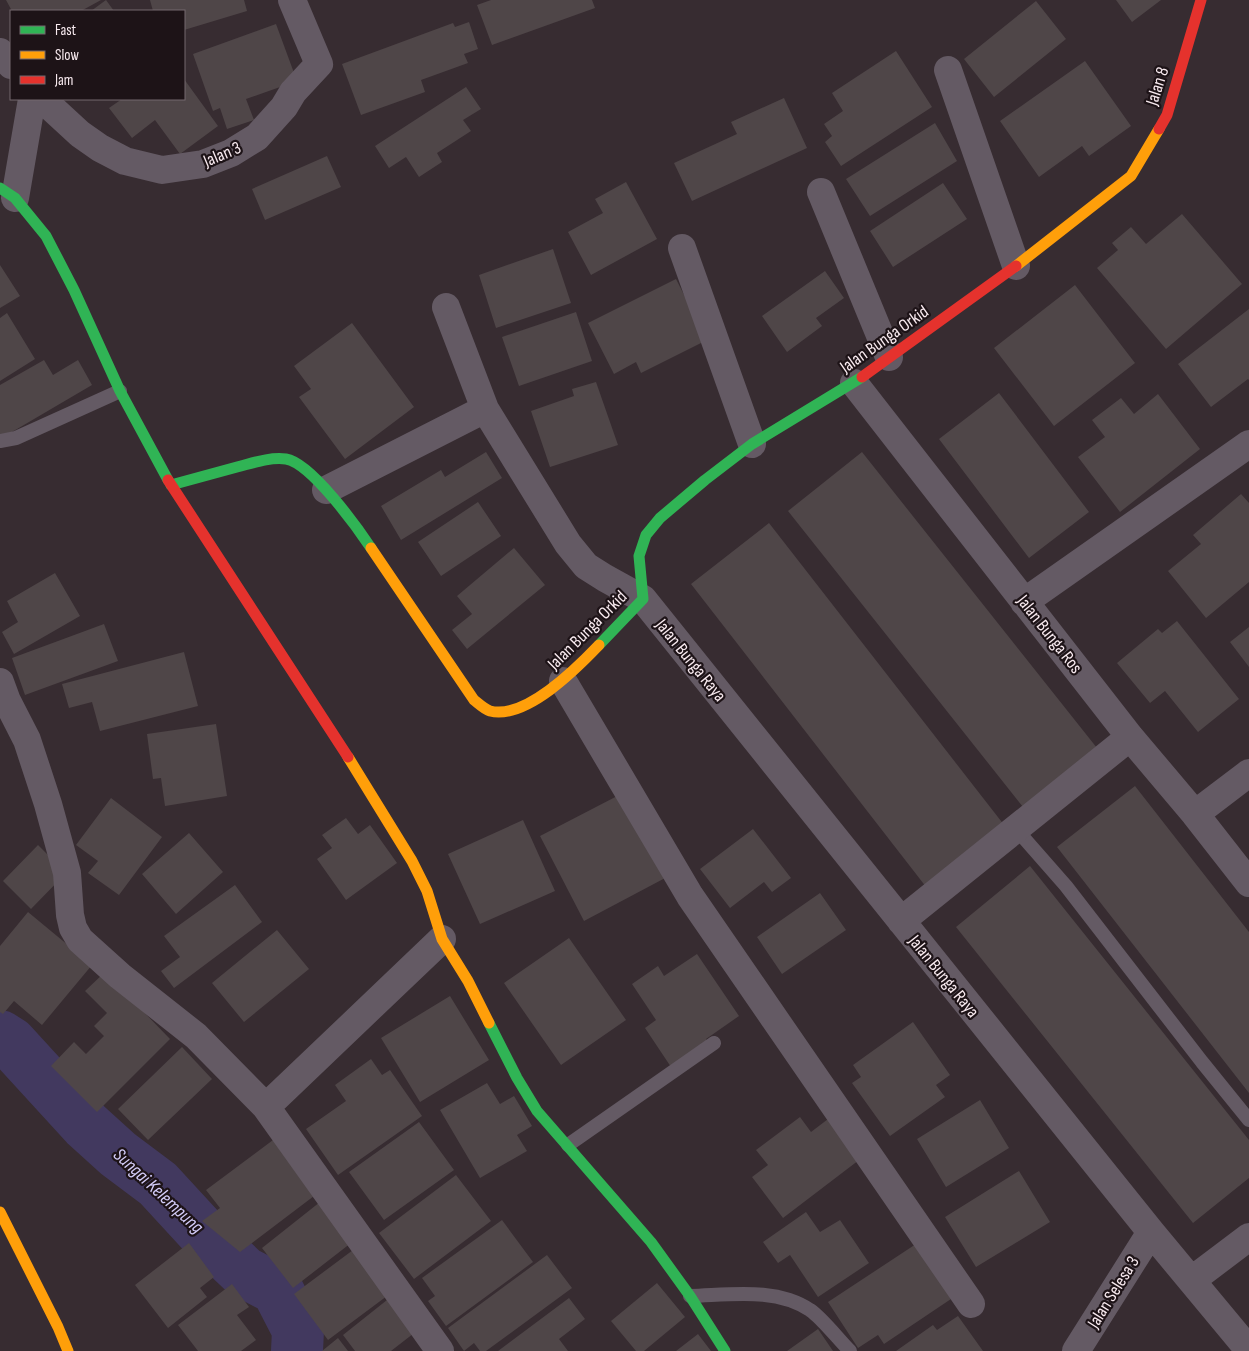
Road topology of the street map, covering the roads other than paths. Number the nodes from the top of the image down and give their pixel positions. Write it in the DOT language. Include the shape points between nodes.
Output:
graph roads {
  1 [pos="292,0"];
  2 [pos="1201,0"];
  3 [pos="0,52"];
  4 [pos="10,64"];
  5 [pos="948,70"];
  6 [pos="32,100"];
  7 [pos="43,100"];
  8 [pos="1132,176"];
  9 [pos="820,192"];
  10 [pos="8,193"];
  11 [pos="682,248"];
  12 [pos="1016,266"];
  13 [pos="446,307"];
  14 [pos="889,358"];
  15 [pos="854,383"];
  16 [pos="120,391"];
  17 [pos="485,409"];
  18 [pos="0,441"];
  19 [pos="752,444"];
  20 [pos="1249,444"];
  21 [pos="171,485"];
  22 [pos="326,490"];
  23 [pos="643,600"];
  24 [pos="1024,602"];
  25 [pos="563,680"];
  26 [pos="0,682"];
  27 [pos="1130,737"];
  28 [pos="1249,773"];
  29 [pos="1195,814"];
  30 [pos="1016,829"];
  31 [pos="1249,883"];
  32 [pos="901,922"];
  33 [pos="442,939"];
  34 [pos="714,1043"];
  35 [pos="266,1106"];
  36 [pos="1249,1120"];
  37 [pos="568,1145"];
  38 [pos="0,1212"];
  39 [pos="1151,1232"];
  40 [pos="1249,1237"];
  41 [pos="1192,1280"];
  42 [pos="690,1296"];
  43 [pos="972,1304"];
  44 [pos="433,1348"];
  45 [pos="1249,1350"];
  46 [pos="68,1351"];
  47 [pos="725,1351"];
  48 [pos="850,1351"];
  49 [pos="1076,1351"];
  1 -- 7 [label="street, Jalan 3" via="319,64 257,137 231,153 203,164 162,170 125,161 80,134"];
  2 -- 8 [label="street, Jalan 8" via="1167,114"];
  3 -- 4 [label="street"];
  5 -- 12 [label="street"];
  6 -- 10 [label="street"];
  8 -- 12 [label="street, Jalan Bunga Orkid"];
  9 -- 14 [label="street"];
  10 -- 16 [label="street" via="46,236"];
  11 -- 19 [label="street"];
  12 -- 14 [label="street, Jalan Bunga Orkid"];
  13 -- 17 [label="street"];
  14 -- 15 [label="street, Jalan Bunga Orkid"];
  15 -- 19 [label="street, Jalan Bunga Orkid"];
  15 -- 24 [label="street, Jalan Bunga Ros"];
  16 -- 18 [label="lane" via="16,438"];
  16 -- 21 [label="street"];
  17 -- 22 [label="street"];
  17 -- 23 [label="street" via="568,544 586,566"];
  19 -- 23 [label="street, Jalan Bunga Orkid" via="660,518 646,535 639,556"];
  20 -- 24 [label="street"];
  21 -- 22 [label="street, Jalan Bunga Orkid" via="269,459 287,459 302,466"];
  21 -- 33 [label="street" via="412,861 427,891"];
  22 -- 25 [label="street, Jalan Bunga Orkid" via="357,527 474,700 490,711 501,713 526,706"];
  23 -- 25 [label="street, Jalan Bunga Orkid"];
  23 -- 32 [label="street, Jalan Bunga Raya"];
  24 -- 27 [label="street, Jalan Bunga Ros"];
  25 -- 43 [label="street" via="690,896"];
  26 -- 35 [label="street" via="27,740 48,804 67,873 70,915 76,934 120,976 196,1036"];
  27 -- 29 [label="street, Jalan Bunga Ros"];
  27 -- 30 [label="street"];
  28 -- 29 [label="street"];
  29 -- 31 [label="street, Jalan Bunga Ros"];
  30 -- 32 [label="street"];
  30 -- 36 [label="lane" via="1066,886"];
  32 -- 39 [label="street, Jalan Bunga Raya"];
  33 -- 35 [label="street"];
  33 -- 37 [label="street" via="468,981 537,1112"];
  34 -- 37 [label="lane"];
  35 -- 44 [label="street"];
  37 -- 42 [label="street" via="651,1242"];
  38 -- 46 [label="street"];
  39 -- 41 [label="street, Jalan Bunga Raya"];
  39 -- 49 [label="street, Jalan Selesa 3"];
  40 -- 41 [label="street"];
  41 -- 45 [label="street, Jalan Bunga Raya"];
  42 -- 47 [label="street"];
  42 -- 48 [label="lane" via="766,1294 787,1299 811,1310"];
}
